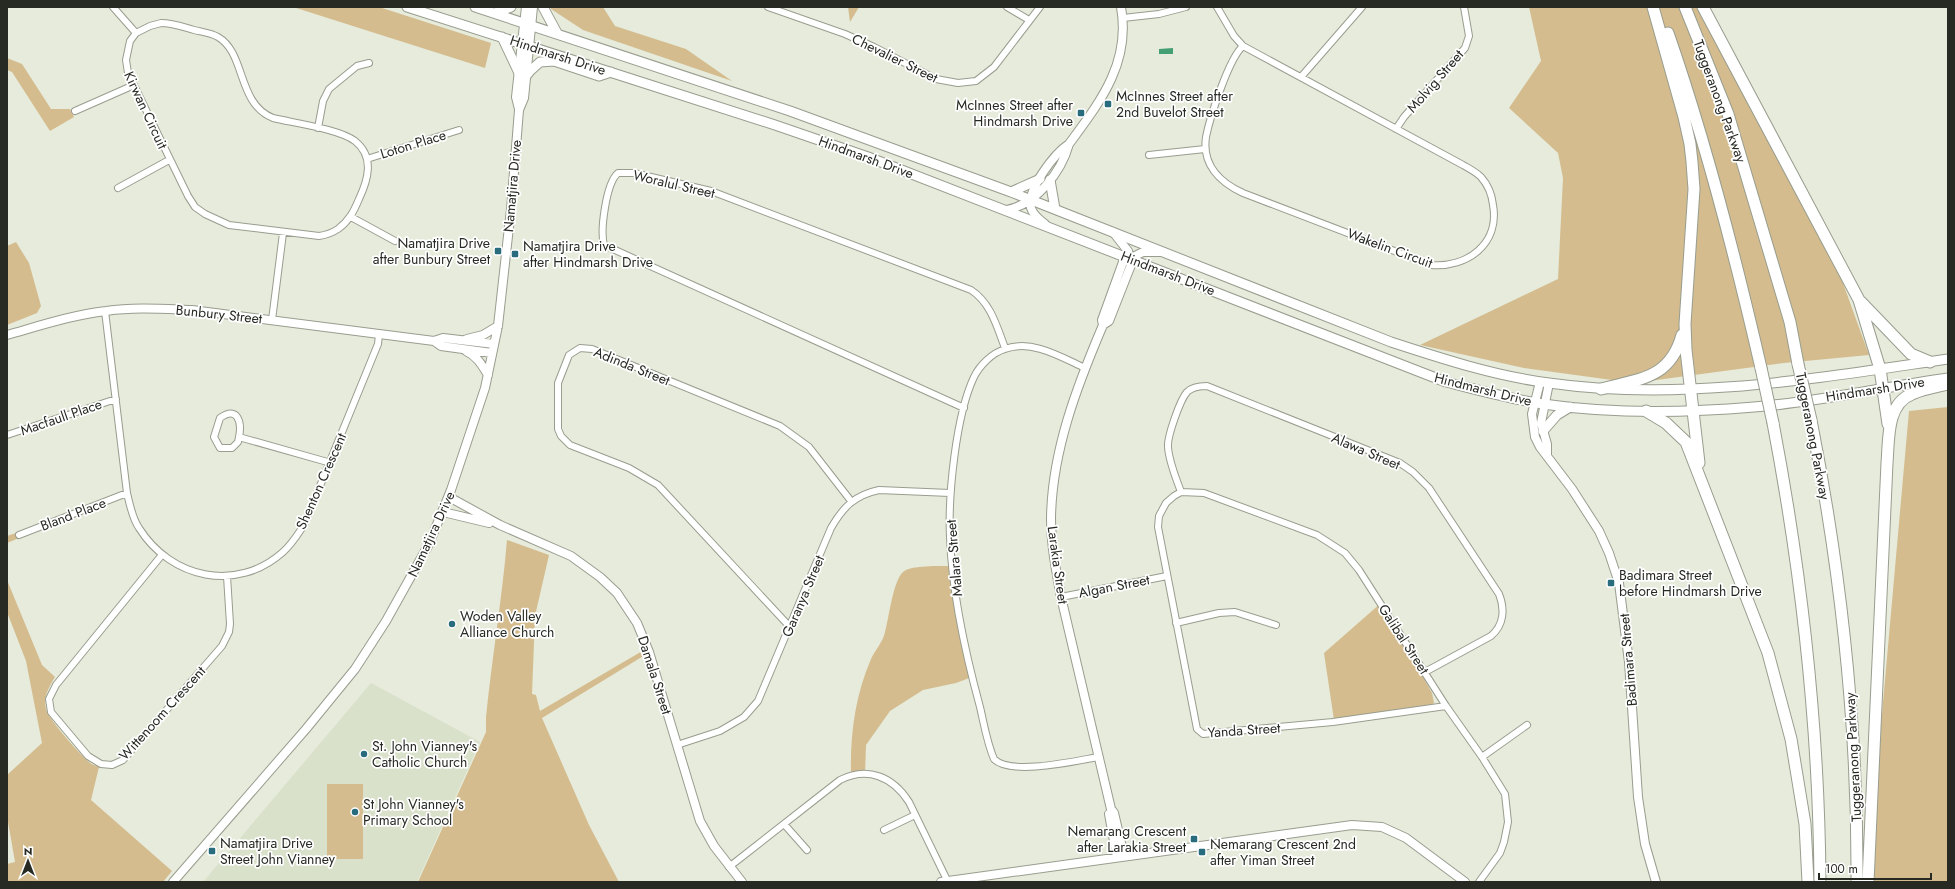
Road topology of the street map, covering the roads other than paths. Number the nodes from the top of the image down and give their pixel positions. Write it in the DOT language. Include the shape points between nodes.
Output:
graph roads {
  1 [pos="113,7"];
  2 [pos="407,7"];
  3 [pos="475,7"];
  4 [pos="510,7"];
  5 [pos="526,7"];
  6 [pos="533,7"];
  7 [pos="543,7"];
  8 [pos="768,7"];
  9 [pos="1007,7"];
  10 [pos="1040,7"];
  11 [pos="1121,7"];
  12 [pos="1186,7"];
  13 [pos="1217,7"];
  14 [pos="1362,7"];
  15 [pos="1464,7"];
  16 [pos="1653,7"];
  17 [pos="1659,7"];
  18 [pos="1685,7"];
  19 [pos="1703,7"];
  20 [pos="495,13"];
  21 [pos="1123,18"];
  22 [pos="1029,20"];
  23 [pos="528,24"];
  24 [pos="136,33"];
  25 [pos="557,33"];
  26 [pos="502,37"];
  27 [pos="526,45"];
  28 [pos="1243,46"];
  29 [pos="369,63"];
  30 [pos="611,72"];
  31 [pos="522,75"];
  32 [pos="1301,77"];
  33 [pos="134,85"];
  34 [pos="75,111"];
  35 [pos="318,128"];
  36 [pos="1396,129"];
  37 [pos="459,130"];
  38 [pos="1069,144"];
  39 [pos="1205,149"];
  40 [pos="1149,155"];
  41 [pos="367,159"];
  42 [pos="170,160"];
  43 [pos="1040,179"];
  44 [pos="1050,180"];
  45 [pos="118,188"];
  46 [pos="1011,192"];
  47 [pos="1031,199"];
  48 [pos="1055,209"];
  49 [pos="1007,210"];
  50 [pos="351,217"];
  51 [pos="1046,224"];
  52 [pos="1113,232"];
  53 [pos="283,233"];
  54 [pos="395,242"];
  55 [pos="1164,252"];
  56 [pos="1129,258"];
  57 [pos="1859,300"];
  58 [pos="105,311"];
  59 [pos="272,320"];
  60 [pos="1685,324"];
  61 [pos="498,326"];
  62 [pos="379,334"];
  63 [pos="7,335"];
  64 [pos="460,345"];
  65 [pos="1005,348"];
  66 [pos="493,349"];
  67 [pos="1948,359"];
  68 [pos="1930,362"];
  69 [pos="1085,368"];
  70 [pos="1880,369"];
  71 [pos="488,375"];
  72 [pos="1948,378"];
  73 [pos="1540,382"];
  74 [pos="1549,383"];
  75 [pos="1948,384"];
  76 [pos="1884,387"];
  77 [pos="1601,389"];
  78 [pos="1690,389"];
  79 [pos="116,399"];
  80 [pos="1539,403"];
  81 [pos="1570,407"];
  82 [pos="964,408"];
  83 [pos="1646,412"];
  84 [pos="1693,412"];
  85 [pos="1543,431"];
  86 [pos="7,435"];
  87 [pos="239,437"];
  88 [pos="1890,438"];
  89 [pos="1547,455"];
  90 [pos="331,463"];
  91 [pos="1702,482"];
  92 [pos="1181,492"];
  93 [pos="127,493"];
  94 [pos="950,493"];
  95 [pos="449,497"];
  96 [pos="851,501"];
  97 [pos="443,512"];
  98 [pos="500,525"];
  99 [pos="19,535"];
  100 [pos="162,556"];
  101 [pos="227,576"];
  102 [pos="1167,576"];
  103 [pos="1061,597"];
  104 [pos="1176,623"];
  105 [pos="1276,625"];
  106 [pos="790,627"];
  107 [pos="1425,672"];
  108 [pos="1446,706"];
  109 [pos="1527,725"];
  110 [pos="677,745"];
  111 [pos="1098,757"];
  112 [pos="1482,757"];
  113 [pos="915,815"];
  114 [pos="784,824"];
  115 [pos="884,830"];
  116 [pos="807,850"];
  117 [pos="1120,856"];
  118 [pos="729,867"];
  119 [pos="944,881"];
  120 [pos="173,882"];
  121 [pos="742,882"];
  122 [pos="1465,882"];
  123 [pos="1479,882"];
  124 [pos="1656,882"];
  125 [pos="1808,882"];
  126 [pos="1820,882"];
  127 [pos="1857,882"];
  128 [pos="1868,882"];
  1 -- 24 [label="street"];
  2 -- 26 [label="main road, Hindmarsh Drive"];
  3 -- 20 [label="main road, Hindmarsh Drive"];
  4 -- 20 [label="main road"];
  5 -- 23 [label="street, Namatjira Drive"];
  6 -- 23 [label="street, Namatjira Drive"];
  7 -- 25 [label="main road"];
  8 -- 22 [label="street, Chevalier Street" via="845,34 936,79 958,83 983,78"];
  9 -- 22 [label="street"];
  10 -- 22 [label="street, Chevalier Street"];
  11 -- 21 [label="street"];
  12 -- 21 [label="street" via="1159,14"];
  13 -- 28 [label="street, Wakelin Circuit"];
  14 -- 32 [label="street"];
  15 -- 36 [label="street, Molvig Street" via="1469,36 1465,48"];
  16 -- 60 [label="highway" via="1684,117 1692,162 1694,189"];
  17 -- 126 [label="highway, Tuggeranong Parkway, bridge" via="1694,108 1740,281 1773,423 1805,624 1817,771"];
  18 -- 127 [label="highway, Tuggeranong Parkway, bridge" via="1728,114 1790,322 1811,420 1832,538 1843,628 1854,761"];
  19 -- 57 [label="highway"];
  20 -- 23 [label="main road, Hindmarsh Drive"];
  21 -- 38 [label="street" via="1118,64 1109,85"];
  23 -- 25 [label="main road, Hindmarsh Drive"];
  23 -- 27 [label="street, Namatjira Drive"];
  24 -- 33 [label="street, Kirwan Circuit" via="128,47 126,60 128,73"];
  24 -- 35 [label="street" via="150,26 172,23 218,37 231,50 252,100 259,109 273,118"];
  25 -- 46 [label="main road, Hindmarsh Drive" via="790,111"];
  26 -- 27 [label="main road, Hindmarsh Drive"];
  26 -- 31 [label="main road"];
  27 -- 30 [label="main road, Hindmarsh Drive"];
  27 -- 31 [label="street, Namatjira Drive"];
  28 -- 32 [label="street, Wakelin Circuit"];
  28 -- 39 [label="street, Wakelin Circuit" via="1234,57 1215,106"];
  29 -- 35 [label="street" via="357,66 329,89 323,101"];
  30 -- 31 [label="main road" via="598,76 554,61 540,62"];
  30 -- 49 [label="main road, Hindmarsh Drive" via="868,157"];
  31 -- 61 [label="street, Namatjira Drive" via="524,98 519,110"];
  32 -- 36 [label="street, Wakelin Circuit"];
  33 -- 34 [label="street"];
  33 -- 42 [label="street, Kirwan Circuit"];
  35 -- 41 [label="street" via="354,140 362,148"];
  36 -- 39 [label="street, Wakelin Circuit" via="1475,172 1490,192 1494,215 1491,231 1483,246 1464,261 1447,265 1426,264 1243,193 1225,184 1215,174"];
  37 -- 41 [label="street, Loton Place"];
  38 -- 43 [label="street" via="1060,150"];
  38 -- 44 [label="street" via="1066,156"];
  39 -- 40 [label="street"];
  41 -- 50 [label="street, Kirwan Circuit" via="366,183"];
  42 -- 45 [label="street"];
  42 -- 53 [label="street, Kirwan Circuit" via="195,207 205,214 229,225"];
  43 -- 46 [label="main road"];
  43 -- 47 [label="street" via="1033,188"];
  44 -- 47 [label="street"];
  44 -- 48 [label="main road"];
  46 -- 47 [label="main road, Hindmarsh Drive"];
  47 -- 48 [label="main road, Hindmarsh Drive"];
  47 -- 49 [label="street" via="1017,208"];
  47 -- 51 [label="street" via="1031,208"];
  48 -- 52 [label="main road, Hindmarsh Drive"];
  49 -- 51 [label="main road, Hindmarsh Drive"];
  50 -- 53 [label="street, Kirwan Circuit" via="330,234 319,236"];
  50 -- 54 [label="street"];
  51 -- 56 [label="main road, Hindmarsh Drive"];
  52 -- 55 [label="main road, Hindmarsh Drive"];
  52 -- 56 [label="street" via="1128,252"];
  53 -- 59 [label="street"];
  55 -- 56 [label="street" via="1143,252"];
  55 -- 73 [label="main road, Hindmarsh Drive" via="1391,342 1452,361"];
  56 -- 69 [label="street, Larakia Street" via="1123,262 1110,309 1102,320 1104,325"];
  56 -- 80 [label="main road, Hindmarsh Drive" via="1446,382"];
  57 -- 68 [label="highway" via="1911,354"];
  57 -- 70 [label="highway"];
  58 -- 59 [label="street, Bunbury Street" via="152,308 192,310"];
  58 -- 63 [label="street, Bunbury Street"];
  58 -- 79 [label="street, Shenton Crescent"];
  59 -- 62 [label="street, Bunbury Street"];
  60 -- 77 [label="highway" via="1676,353 1666,366 1656,373"];
  60 -- 78 [label="highway"];
  61 -- 64 [label="street"];
  61 -- 66 [label="street, Namatjira Drive"];
  62 -- 64 [label="street, Bunbury Street" via="434,341 441,346"];
  62 -- 90 [label="street, Shenton Crescent" via="378,344"];
  64 -- 66 [label="street, Bunbury Street"];
  64 -- 71 [label="street" via="479,361"];
  65 -- 69 [label="street, Malara Street" via="1037,347"];
  65 -- 82 [label="street, Malara Street" via="988,358 980,367"];
  65 -- 82 [label="street, Woralul Street" via="990,311 984,301 971,290 711,191 634,173 622,172 614,176 602,228 604,245"];
  66 -- 71 [label="street, Namatjira Drive"];
  67 -- 68 [label="main road, Hindmarsh Drive"];
  68 -- 70 [label="main road, Hindmarsh Drive"];
  69 -- 103 [label="street, Larakia Street" via="1059,451 1053,493 1052,543"];
  70 -- 76 [label="highway"];
  70 -- 78 [label="main road, Hindmarsh Drive" via="1752,386"];
  71 -- 95 [label="street, Namatjira Drive"];
  72 -- 76 [label="main road, Hindmarsh Drive"];
  73 -- 74 [label="main road, Hindmarsh Drive"];
  73 -- 80 [label="street, Badimara Street"];
  74 -- 77 [label="main road, Hindmarsh Drive"];
  74 -- 80 [label="street, Badimara Street"];
  75 -- 88 [label="highway" via="1904,398 1896,407"];
  76 -- 84 [label="main road, Hindmarsh Drive" via="1786,403"];
  76 -- 88 [label="highway"];
  77 -- 78 [label="main road, Hindmarsh Drive"];
  78 -- 84 [label="highway"];
  79 -- 86 [label="street, Macfaull Place"];
  79 -- 93 [label="street, Shenton Crescent"];
  80 -- 81 [label="main road, Hindmarsh Drive"];
  80 -- 85 [label="street, Badimara Street"];
  80 -- 89 [label="street, Badimara Street" via="1532,414 1535,437"];
  81 -- 83 [label="main road, Hindmarsh Drive"];
  81 -- 85 [label="main road" via="1557,415"];
  82 -- 94 [label="street, Malara Street"];
  83 -- 84 [label="main road, Hindmarsh Drive"];
  83 -- 91 [label="highway" via="1666,423 1686,442"];
  84 -- 91 [label="highway"];
  85 -- 89 [label="street, Badimara Street"];
  87 -- 87 [label="street" via="242,426 239,419 227,414 220,418 214,437 217,445 224,449 232,448"];
  87 -- 90 [label="street"];
  88 -- 128 [label="highway"];
  89 -- 124 [label="street, Badimara Street" via="1599,531 1619,583 1629,662 1638,797 1644,844"];
  90 -- 101 [label="street, Shenton Crescent" via="304,525 290,545 262,566"];
  91 -- 125 [label="highway" via="1768,653 1791,739 1805,824"];
  92 -- 102 [label="street, Yanda Street" via="1166,503 1159,516 1158,527"];
  92 -- 107 [label="street, Galibal Street" via="1204,493 1318,535 1345,552"];
  92 -- 107 [label="street, Alawa Street" via="1169,455 1168,440 1184,396 1190,390 1202,386 1400,463 1413,472 1429,488 1499,594 1503,616 1497,631 1491,636"];
  93 -- 99 [label="street, Bland Place"];
  93 -- 100 [label="street, Shenton Crescent" via="138,526"];
  94 -- 96 [label="street, Garanya Street" via="879,490"];
  94 -- 111 [label="street, Malara Street" via="951,566 972,677 994,759 1007,767 1024,768"];
  95 -- 97 [label="street, Namatjira Drive"];
  95 -- 98 [label="street, Damala Street"];
  96 -- 106 [label="street, Garanya Street" via="831,528"];
  96 -- 106 [label="street, Adinda Street" via="809,447 780,426 592,349 580,348 569,355 558,383 558,429 565,441 629,468 658,485"];
  97 -- 98 [label="street, Damala Street"];
  97 -- 120 [label="street, Namatjira Drive" via="407,585 355,669"];
  98 -- 110 [label="street, Damala Street" via="566,554 585,566 617,593 637,623 649,652"];
  100 -- 101 [label="street, Shenton Crescent" via="199,573"];
  100 -- 101 [label="street, Wittenoom Crescent" via="56,684 49,699 51,712 88,756 101,764 112,765 123,760 222,646 230,624"];
  102 -- 103 [label="street, Algan Street"];
  102 -- 104 [label="street, Yanda Street"];
  103 -- 111 [label="street, Larakia Street"];
  104 -- 105 [label="street" via="1235,612"];
  104 -- 108 [label="street, Yanda Street" via="1197,729 1203,734 1333,722"];
  106 -- 110 [label="street, Garanya Street" via="758,701 744,717 720,731"];
  107 -- 108 [label="street, Galibal Street"];
  108 -- 112 [label="street, Galibal Street"];
  109 -- 112 [label="street"];
  110 -- 118 [label="street, Damala Street" via="700,821"];
  111 -- 117 [label="street, Larakia Street"];
  112 -- 123 [label="street, Galibal Street" via="1505,794 1508,822 1500,853"];
  113 -- 114 [label="street" via="901,790 890,781 878,776 851,775 840,780"];
  113 -- 115 [label="street"];
  113 -- 119 [label="street"];
  114 -- 116 [label="street"];
  114 -- 118 [label="street"];
  117 -- 119 [label="street"];
  117 -- 122 [label="street" via="1352,825 1382,827 1406,838"];
  118 -- 121 [label="street, Damala Street"];
}
